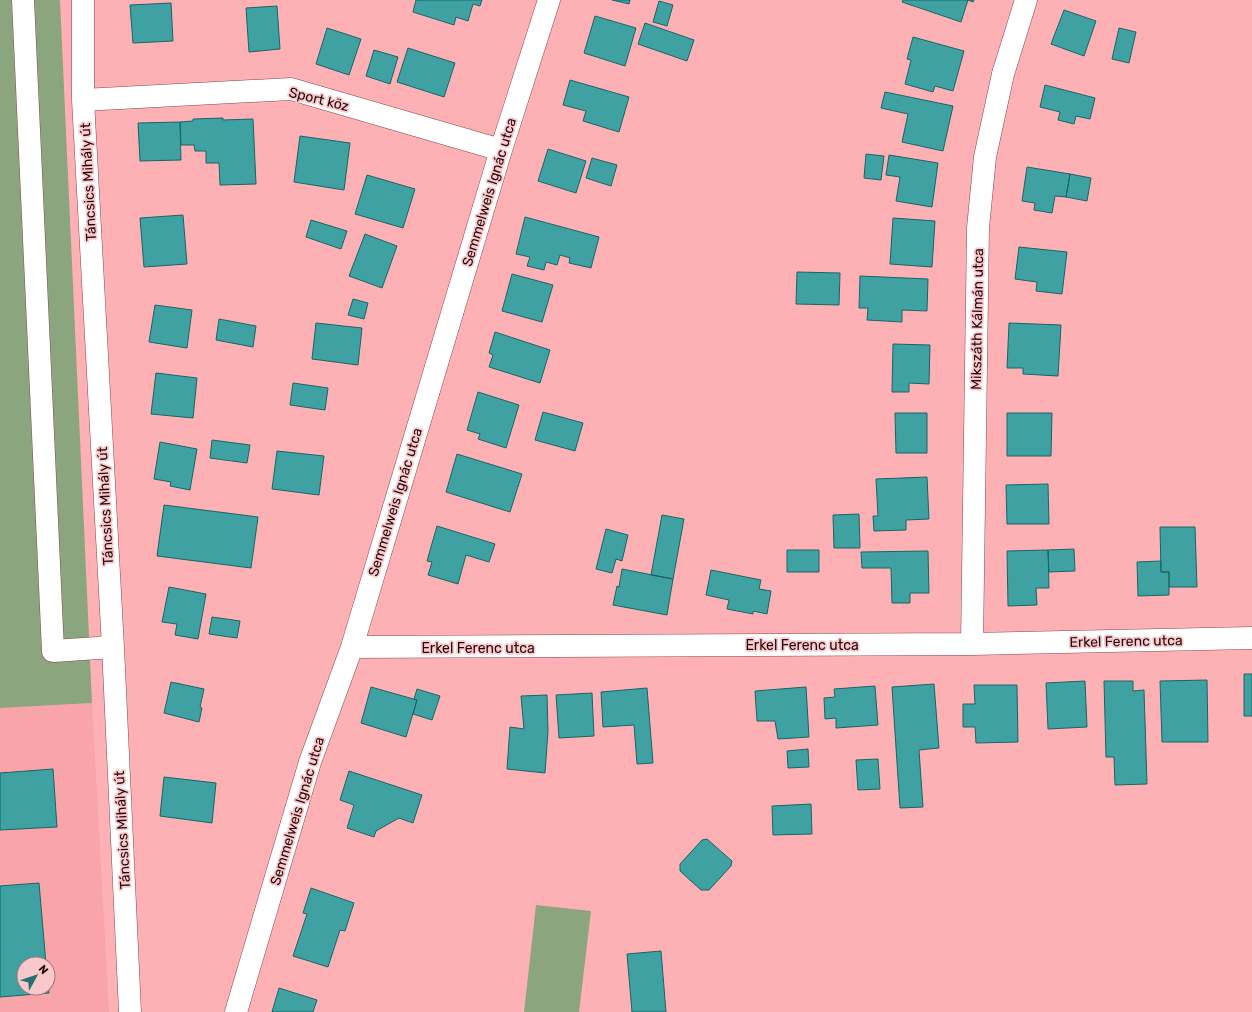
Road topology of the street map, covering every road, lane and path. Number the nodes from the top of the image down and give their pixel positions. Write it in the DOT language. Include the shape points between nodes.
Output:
graph roads {
  1 [pos="23,0"];
  2 [pos="83,0"];
  3 [pos="549,0"];
  4 [pos="1026,0"];
  5 [pos="83,100"];
  6 [pos="501,150"];
  7 [pos="1252,638"];
  8 [pos="972,644"];
  9 [pos="113,647"];
  10 [pos="352,647"];
  11 [pos="235,1009"];
  12 [pos="130,1012"];
  1 -- 9 [label="street" via="53,651"];
  2 -- 5 [label="street, Táncsics Mihály út"];
  3 -- 6 [label="street, Semmelweis Ignác utca"];
  4 -- 8 [label="street, Mikszáth Kálmán utca" via="1003,74 986,157 978,228"];
  5 -- 6 [label="street, Sport köz" via="291,89"];
  5 -- 9 [label="street, Táncsics Mihály út"];
  6 -- 10 [label="street, Semmelweis Ignác utca"];
  7 -- 8 [label="street, Erkel Ferenc utca"];
  8 -- 10 [label="street, Erkel Ferenc utca"];
  9 -- 12 [label="street, Táncsics Mihály út"];
  10 -- 11 [label="street, Semmelweis Ignác utca" via="310,762"];
}
